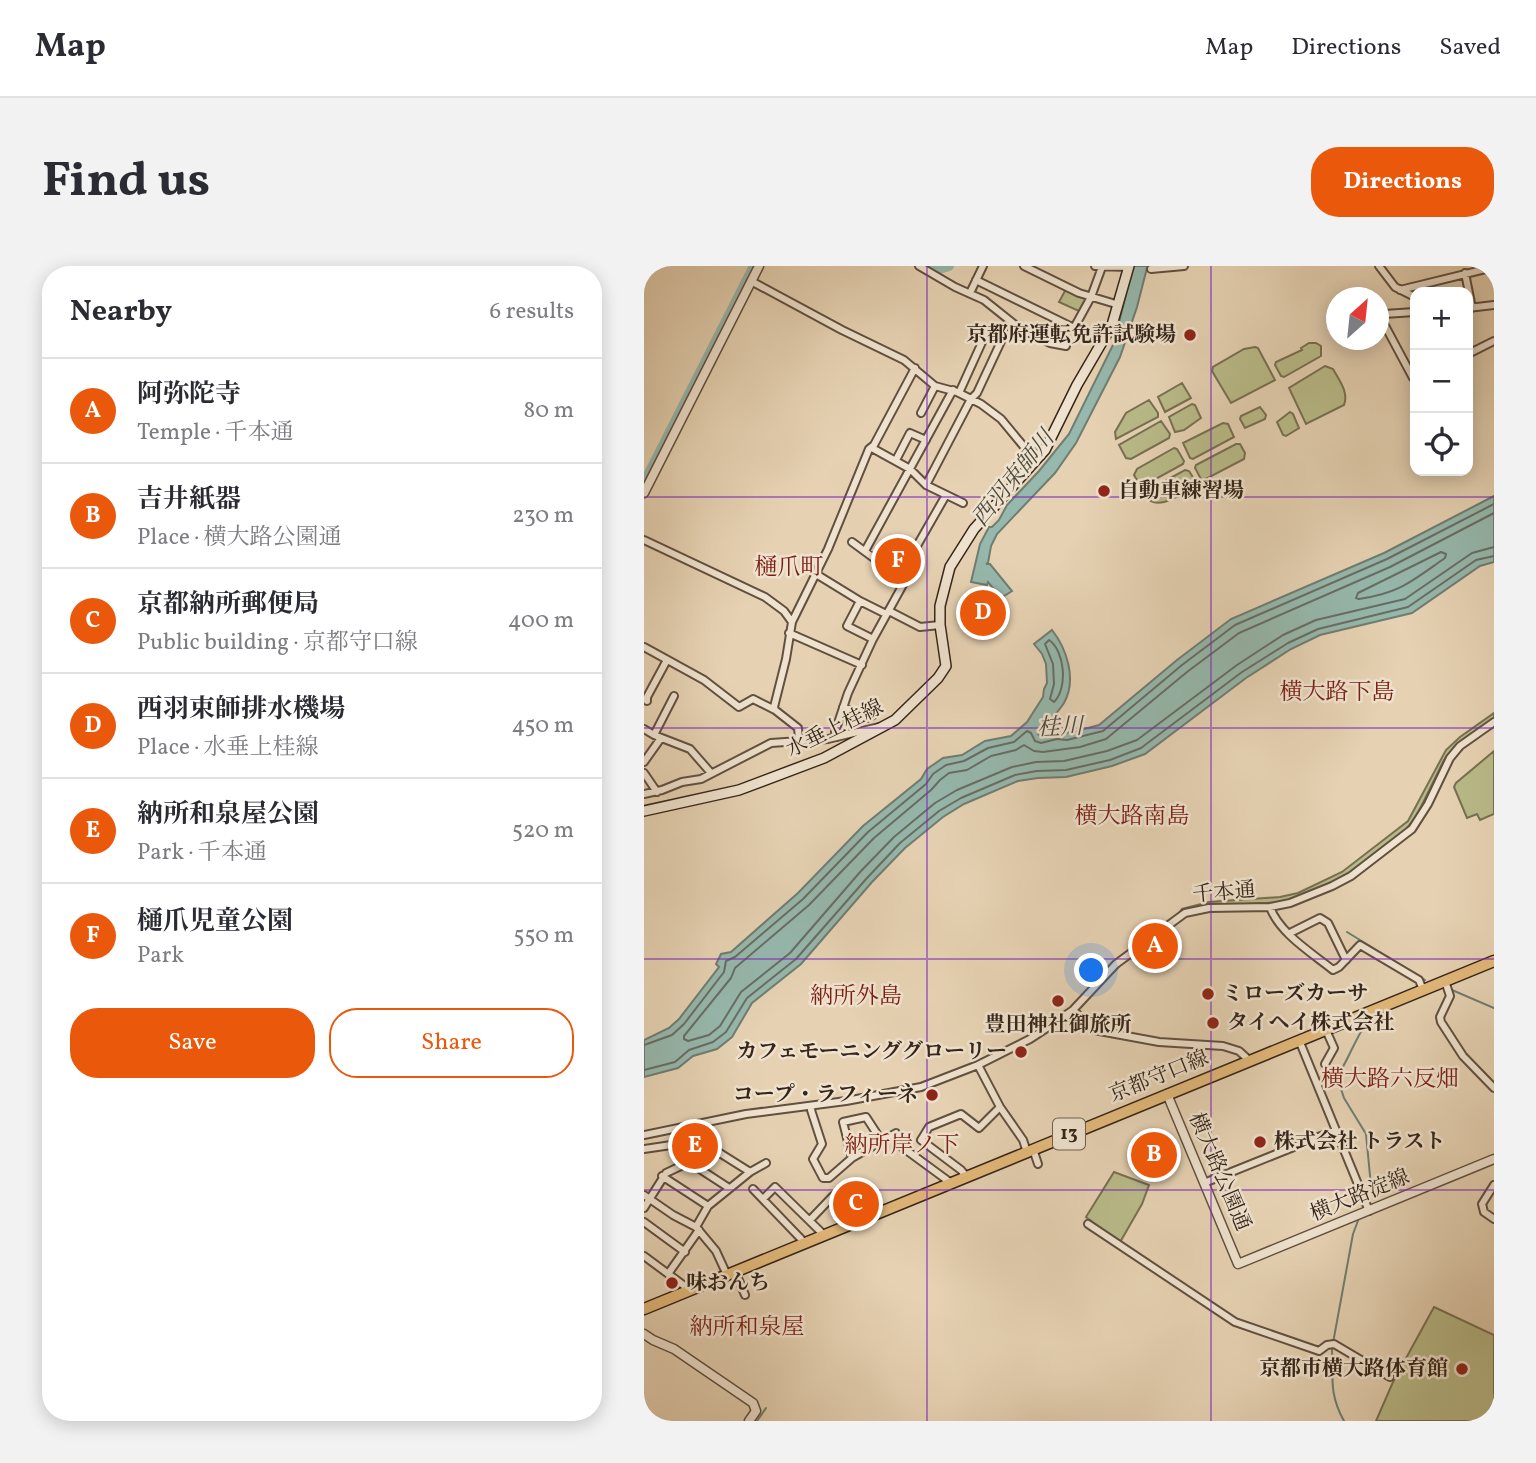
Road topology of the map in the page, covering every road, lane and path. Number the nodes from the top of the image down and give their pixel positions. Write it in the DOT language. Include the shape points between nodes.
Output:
graph roads {
  1 [pos="759,266"];
  2 [pos="919,266"];
  3 [pos="983,266"];
  4 [pos="1024,266"];
  5 [pos="1184,266"];
  6 [pos="1379,266"];
  7 [pos="1098,267"];
  8 [pos="1129,267"];
  9 [pos="1494,267"];
  10 [pos="1151,268"];
  11 [pos="1465,273"];
  12 [pos="976,280"];
  13 [pos="751,281"];
  14 [pos="1467,287"];
  15 [pos="1400,290"];
  16 [pos="970,293"];
  17 [pos="1410,295"];
  18 [pos="1091,297"];
  19 [pos="1119,305"];
  20 [pos="1494,305"];
  21 [pos="1473,308"];
  22 [pos="1410,312"];
  23 [pos="1005,333"];
  24 [pos="983,340"];
  25 [pos="1494,341"];
  26 [pos="1066,346"];
  27 [pos="1473,352"];
  28 [pos="915,368"];
  29 [pos="1410,372"];
  30 [pos="935,386"];
  31 [pos="956,391"];
  32 [pos="971,399"];
  33 [pos="921,413"];
  34 [pos="926,440"];
  35 [pos="872,448"];
  36 [pos="1041,456"];
  37 [pos="896,460"];
  38 [pos="909,469"];
  39 [pos="926,485"];
  40 [pos="644,493"];
  41 [pos="946,495"];
  42 [pos="964,503"];
  43 [pos="644,540"];
  44 [pos="852,542"];
  45 [pos="865,551"];
  46 [pos="816,574"];
  47 [pos="905,581"];
  48 [pos="860,601"];
  49 [pos="887,613"];
  50 [pos="792,622"];
  51 [pos="940,625"];
  52 [pos="789,633"];
  53 [pos="873,639"];
  54 [pos="644,647"];
  55 [pos="667,660"];
  56 [pos="862,665"];
  57 [pos="663,677"];
  58 [pos="674,696"];
  59 [pos="646,703"];
  60 [pos="843,706"];
  61 [pos="775,710"];
  62 [pos="873,715"];
  63 [pos="1494,722"];
  64 [pos="884,727"];
  65 [pos="644,729"];
  66 [pos="657,736"];
  67 [pos="836,737"];
  68 [pos="799,739"];
  69 [pos="644,762"];
  70 [pos="644,773"];
  71 [pos="711,773"];
  72 [pos="657,792"];
  73 [pos="644,794"];
  74 [pos="644,811"];
  75 [pos="1270,907"];
  76 [pos="1290,933"];
  77 [pos="1346,960"];
  78 [pos="1494,961"];
  79 [pos="1447,987"];
  80 [pos="1423,990"];
  81 [pos="1073,1010"];
  82 [pos="1326,1030"];
  83 [pos="1300,1041"];
  84 [pos="1250,1060"];
  85 [pos="1325,1064"];
  86 [pos="978,1065"];
  87 [pos="1494,1088"];
  88 [pos="1167,1094"];
  89 [pos="812,1106"];
  90 [pos="1000,1107"];
  91 [pos="1336,1130"];
  92 [pos="644,1135"];
  93 [pos="881,1140"];
  94 [pos="678,1144"];
  95 [pos="644,1149"];
  96 [pos="1030,1150"];
  97 [pos="852,1158"];
  98 [pos="1494,1159"];
  99 [pos="689,1161"];
  100 [pos="766,1163"];
  101 [pos="1038,1164"];
  102 [pos="750,1172"];
  103 [pos="662,1176"];
  104 [pos="967,1177"];
  105 [pos="951,1183"];
  106 [pos="1204,1183"];
  107 [pos="1494,1185"];
  108 [pos="729,1188"];
  109 [pos="753,1189"];
  110 [pos="846,1194"];
  111 [pos="644,1195"];
  112 [pos="763,1199"];
  113 [pos="651,1200"];
  114 [pos="708,1206"];
  115 [pos="644,1208"];
  116 [pos="1369,1211"];
  117 [pos="1494,1219"];
  118 [pos="810,1220"];
  119 [pos="644,1222"];
  120 [pos="1088,1224"];
  121 [pos="698,1228"];
  122 [pos="824,1235"];
  123 [pos="804,1242"];
  124 [pos="685,1252"];
  125 [pos="644,1256"];
  126 [pos="1238,1264"];
  127 [pos="731,1273"];
  128 [pos="668,1274"];
  129 [pos="690,1290"];
  130 [pos="745,1295"];
  131 [pos="644,1309"];
  132 [pos="644,1334"];
  133 [pos="1390,1377"];
  134 [pos="750,1421"];
  1 -- 13 [label="street"];
  2 -- 16 [label="street"];
  3 -- 12 [label="street"];
  4 -- 18 [label="street"];
  5 -- 10 [label="street"];
  6 -- 15 [label="street"];
  7 -- 8 [label="street"];
  7 -- 18 [label="street"];
  8 -- 19 [label="main road, 水垂上桂線"];
  9 -- 11 [label="street"];
  11 -- 14 [label="street"];
  11 -- 15 [label="street"];
  12 -- 16 [label="street"];
  12 -- 18 [label="street" via="1074,328"];
  13 -- 28 [label="street"];
  13 -- 40 [label="street"];
  15 -- 17 [label="street"];
  16 -- 26 [label="street" via="1019,328"];
  18 -- 19 [label="street"];
  19 -- 36 [label="main road, 水垂上桂線"];
  20 -- 21 [label="street"];
  22 -- 29 [label="street" via="1384,314 1382,320"];
  23 -- 32 [label="street"];
  24 -- 31 [label="street"];
  25 -- 27 [label="street"];
  28 -- 30 [label="street"];
  28 -- 35 [label="street"];
  30 -- 31 [label="street"];
  30 -- 33 [label="street"];
  31 -- 32 [label="street"];
  31 -- 34 [label="street"];
  32 -- 36 [label="street" via="988,408 1025,447"];
  32 -- 39 [label="street"];
  34 -- 37 [label="street" via="910,433"];
  34 -- 38 [label="street"];
  35 -- 37 [label="street"];
  35 -- 46 [label="street"];
  36 -- 51 [label="main road, 水垂上桂線" via="957,554 944,586"];
  37 -- 38 [label="street"];
  38 -- 39 [label="street"];
  38 -- 45 [label="street"];
  39 -- 41 [label="street"];
  41 -- 42 [label="street"];
  41 -- 47 [label="street" via="914,551"];
  43 -- 50 [label="street" via="765,597"];
  44 -- 45 [label="street"];
  45 -- 47 [label="street"];
  46 -- 48 [label="street"];
  46 -- 50 [label="street"];
  47 -- 49 [label="street"];
  48 -- 49 [label="street"];
  48 -- 53 [label="street" via="847,626"];
  49 -- 51 [label="street" via="920,627"];
  49 -- 53 [label="street"];
  50 -- 52 [label="street"];
  51 -- 64 [label="main road, 水垂上桂線" via="944,670"];
  52 -- 56 [label="street"];
  52 -- 61 [label="street"];
  53 -- 56 [label="street"];
  54 -- 55 [label="street"];
  55 -- 59 [label="street"];
  55 -- 61 [label="street" via="704,680 738,707 753,699"];
  56 -- 60 [label="street"];
  57 -- 59 [label="street"];
  58 -- 66 [label="street"];
  60 -- 62 [label="street" via="867,718"];
  60 -- 67 [label="street"];
  61 -- 68 [label="street" via="798,728"];
  63 -- 75 [label="street, 千本通" via="1450,758 1421,816 1400,839 1332,886"];
  64 -- 67 [label="street"];
  64 -- 74 [label="main road, 水垂上桂線" via="824,758 764,781"];
  65 -- 66 [label="street"];
  66 -- 69 [label="street"];
  66 -- 71 [label="street" via="690,749"];
  67 -- 68 [label="street"];
  68 -- 71 [label="street" via="764,745"];
  70 -- 72 [label="street"];
  71 -- 72 [label="street"];
  72 -- 73 [label="street"];
  75 -- 76 [label="street"];
  75 -- 81 [label="street, 千本通" via="1185,913 1116,964"];
  76 -- 77 [label="street" via="1333,970"];
  76 -- 77 [label="street" via="1320,918 1328,923"];
  77 -- 80 [label="street" via="1360,946 1419,980"];
  78 -- 79 [label="main road, 京都守口線 / 13"];
  79 -- 80 [label="main road, 京都守口線 / 13"];
  79 -- 87 [label="street" via="1451,996 1441,1022 1463,1056"];
  80 -- 82 [label="main road, 京都守口線 / 13"];
  81 -- 84 [label="street" via="1094,1030 1158,1042 1223,1046"];
  81 -- 86 [label="street, 千本通" via="1030,1039"];
  82 -- 83 [label="main road, 京都守口線 / 13"];
  82 -- 85 [label="street" via="1334,1048"];
  83 -- 84 [label="main road, 京都守口線 / 13"];
  83 -- 91 [label="street"];
  84 -- 88 [label="main road, 京都守口線 / 13"];
  86 -- 89 [label="street, 千本通" via="921,1087"];
  86 -- 90 [label="street"];
  88 -- 96 [label="main road, 京都守口線 / 13"];
  88 -- 106 [label="street, 横大路公園通"];
  89 -- 92 [label="street, 千本通"];
  89 -- 97 [label="street" via="822,1144 813,1159 823,1178"];
  90 -- 96 [label="street"];
  90 -- 104 [label="street" via="979,1128 961,1114 929,1127 920,1139"];
  91 -- 106 [label="street"];
  91 -- 116 [label="street"];
  93 -- 97 [label="street"];
  93 -- 97 [label="street" via="866,1117 843,1122"];
  93 -- 105 [label="street" via="896,1133 902,1147"];
  94 -- 95 [label="street"];
  96 -- 101 [label="street"];
  96 -- 104 [label="main road, 京都守口線 / 13"];
  98 -- 116 [label="street, 横大路淀線"];
  99 -- 102 [label="street" via="715,1150"];
  99 -- 103 [label="street"];
  99 -- 108 [label="street"];
  100 -- 102 [label="street"];
  102 -- 108 [label="street"];
  103 -- 113 [label="street"];
  103 -- 114 [label="street"];
  104 -- 105 [label="main road, 京都守口線 / 13"];
  105 -- 122 [label="main road, 京都守口線 / 13"];
  106 -- 126 [label="street, 横大路公園通"];
  107 -- 117 [label="street" via="1482,1204 1483,1212"];
  108 -- 114 [label="street"];
  109 -- 112 [label="street"];
  110 -- 118 [label="street" via="833,1196"];
  111 -- 113 [label="street"];
  112 -- 118 [label="street" via="775,1187"];
  112 -- 123 [label="street"];
  113 -- 115 [label="street"];
  113 -- 121 [label="street"];
  114 -- 121 [label="street"];
  116 -- 126 [label="street, 横大路淀線"];
  118 -- 122 [label="street"];
  119 -- 124 [label="street"];
  120 -- 133 [label="street" via="1235,1322 1319,1352 1333,1344"];
  121 -- 124 [label="street"];
  121 -- 127 [label="street"];
  122 -- 123 [label="main road, 京都守口線 / 13"];
  123 -- 127 [label="main road, 京都守口線 / 13"];
  124 -- 128 [label="street"];
  125 -- 128 [label="street"];
  127 -- 129 [label="main road, 京都守口線 / 13"];
  127 -- 130 [label="street"];
  128 -- 129 [label="street"];
  129 -- 131 [label="main road, 京都守口線 / 13"];
  132 -- 134 [label="street" via="753,1403 756,1411"];
}
